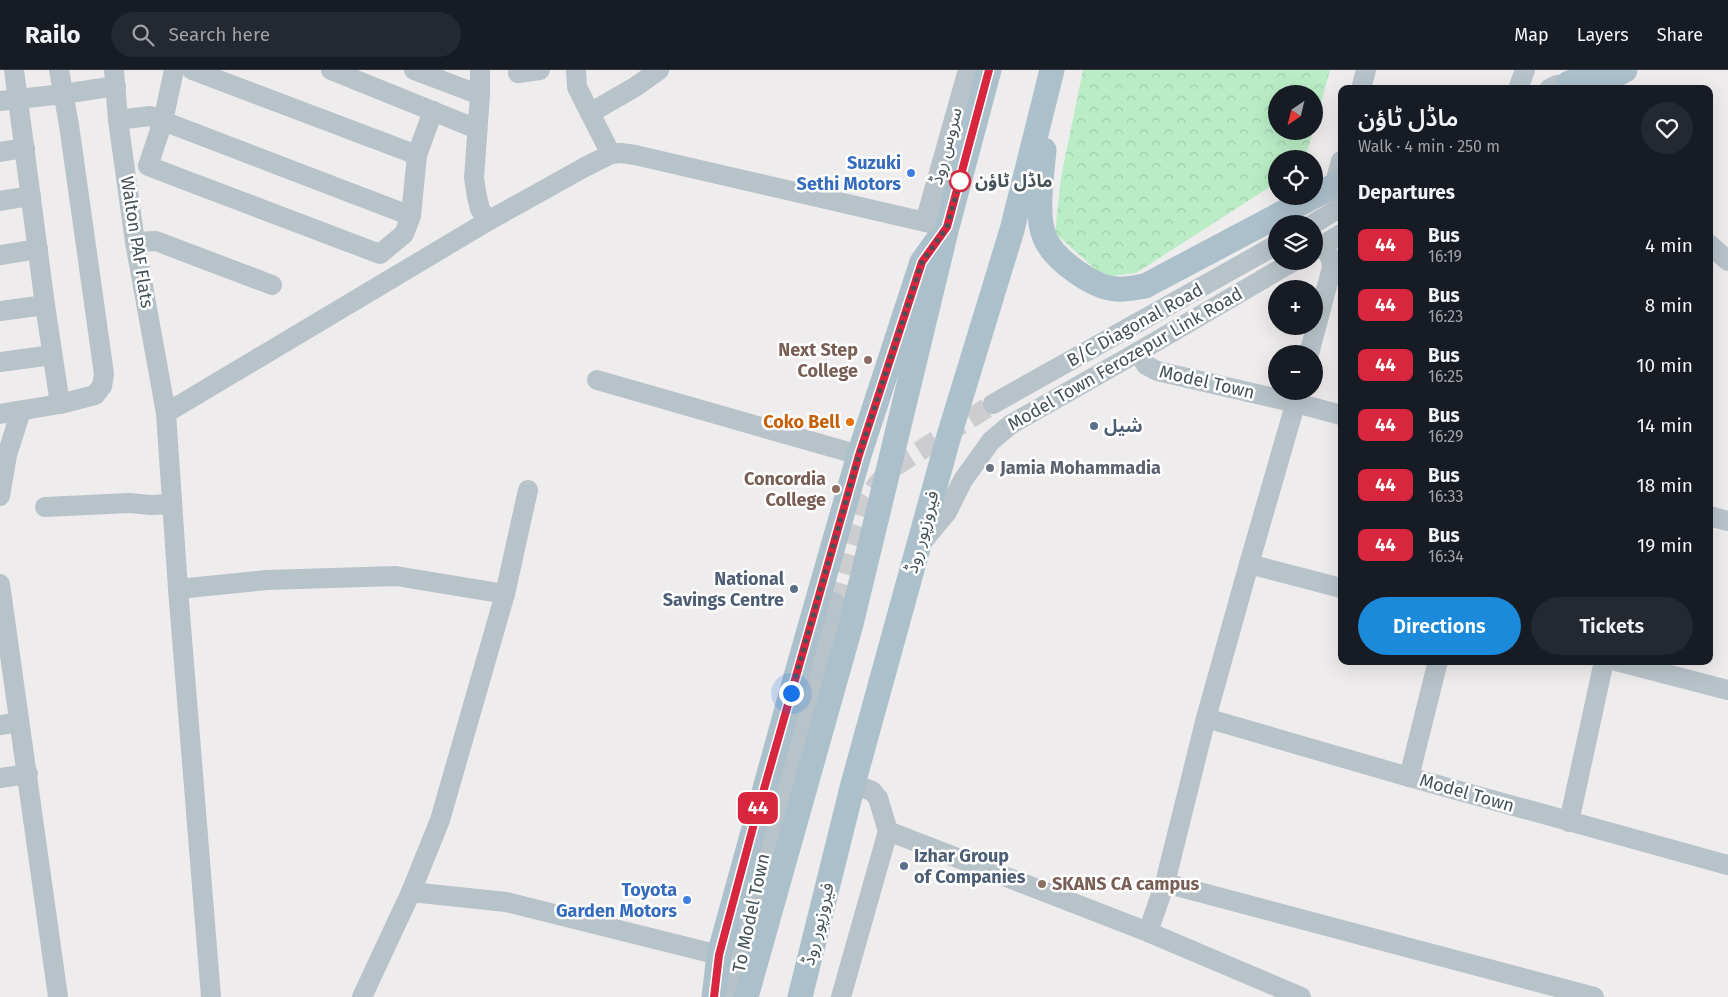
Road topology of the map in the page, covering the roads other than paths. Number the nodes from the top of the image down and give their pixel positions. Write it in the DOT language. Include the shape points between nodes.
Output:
graph roads {
  1 [pos="14,70"];
  2 [pos="59,70"];
  3 [pos="174,70"];
  4 [pos="192,70"];
  5 [pos="331,70"];
  6 [pos="414,70"];
  7 [pos="480,70"];
  8 [pos="518,70"];
  9 [pos="540,70"];
  10 [pos="576,70"];
  11 [pos="659,70"];
  12 [pos="968,70"];
  13 [pos="989,70"];
  14 [pos="1366,70"];
  15 [pos="1525,70"];
  16 [pos="1596,70"];
  17 [pos="1624,70"];
  18 [pos="1050,76"];
  19 [pos="115,78"];
  20 [pos="634,78"];
  21 [pos="1569,84"];
  22 [pos="1362,85"];
  23 [pos="1519,85"];
  24 [pos="63,94"];
  25 [pos="480,95"];
  26 [pos="9,99"];
  27 [pos="433,111"];
  28 [pos="590,113"];
  29 [pos="118,120"];
  30 [pos="163,121"];
  31 [pos="477,129"];
  32 [pos="25,148"];
  33 [pos="0,152"];
  34 [pos="611,154"];
  35 [pos="417,155"];
  36 [pos="1338,192"];
  37 [pos="1338,193"];
  38 [pos="31,196"];
  39 [pos="0,200"];
  40 [pos="1320,215"];
  41 [pos="411,216"];
  42 [pos="488,221"];
  43 [pos="936,225"];
  44 [pos="1338,236"];
  45 [pos="135,242"];
  46 [pos="1323,244"];
  47 [pos="1713,248"];
  48 [pos="38,249"];
  49 [pos="1268,250"];
  50 [pos="1323,252"];
  51 [pos="0,254"];
  52 [pos="1728,261"];
  53 [pos="1279,270"];
  54 [pos="272,286"];
  55 [pos="45,305"];
  56 [pos="0,311"];
  57 [pos="1312,345"];
  58 [pos="1138,352"];
  59 [pos="52,355"];
  60 [pos="0,362"];
  61 [pos="597,380"];
  62 [pos="1268,392"];
  63 [pos="1297,400"];
  64 [pos="1305,400"];
  65 [pos="60,404"];
  66 [pos="994,404"];
  67 [pos="21,410"];
  68 [pos="166,413"];
  69 [pos="0,414"];
  70 [pos="1338,414"];
  71 [pos="859,455"];
  72 [pos="528,490"];
  73 [pos="0,496"];
  74 [pos="172,504"];
  75 [pos="45,507"];
  76 [pos="1713,517"];
  77 [pos="1728,521"];
  78 [pos="918,546"];
  79 [pos="1249,564"];
  80 [pos="0,584"];
  81 [pos="1338,587"];
  82 [pos="178,589"];
  83 [pos="505,594"];
  84 [pos="834,602"];
  85 [pos="1437,665"];
  86 [pos="1603,665"];
  87 [pos="1631,665"];
  88 [pos="6,673"];
  89 [pos="1728,690"];
  90 [pos="1206,718"];
  91 [pos="10,723"];
  92 [pos="28,774"];
  93 [pos="1409,777"];
  94 [pos="0,778"];
  95 [pos="853,784"];
  96 [pos="1569,822"];
  97 [pos="888,832"];
  98 [pos="767,842"];
  99 [pos="1728,865"];
  100 [pos="1165,883"];
  101 [pos="411,892"];
  102 [pos="1148,932"];
  103 [pos="719,955"];
  104 [pos="367,995"];
  105 [pos="58,997"];
  106 [pos="211,997"];
  107 [pos="715,997"];
  108 [pos="737,997"];
  109 [pos="746,997"];
  110 [pos="800,997"];
  111 [pos="841,997"];
  112 [pos="1301,997"];
  113 [pos="1594,997"];
  1 -- 26 [label="street"];
  2 -- 24 [label="street"];
  3 -- 30 [label="street"];
  4 -- 35 [label="street"];
  5 -- 27 [label="street"];
  6 -- 25 [label="street"];
  7 -- 25 [label="street"];
  8 -- 9 [label="street" via="518,73"];
  10 -- 28 [label="street" via="577,87"];
  11 -- 20 [label="street"];
  12 -- 43 [label="street, سروس روڈ"];
  13 -- 43 [label="main road"];
  14 -- 22 [label="street"];
  15 -- 23 [label="street"];
  16 -- 21 [label="main road"];
  17 -- 21 [label="main road"];
  18 -- 36 [label="main road" via="1040,215 1045,238 1056,255 1092,282 1117,290 1145,286"];
  18 -- 78 [label="main road, فیروزپور روڈ" via="1012,230"];
  19 -- 24 [label="street"];
  19 -- 29 [label="street, Walton PAF Flats"];
  20 -- 28 [label="street"];
  24 -- 26 [label="street"];
  24 -- 65 [label="street" via="104,374 102,386 94,395"];
  25 -- 31 [label="street"];
  26 -- 32 [label="street"];
  27 -- 31 [label="street"];
  27 -- 35 [label="street"];
  28 -- 34 [label="street"];
  29 -- 30 [label="street" via="150,116"];
  29 -- 45 [label="street, Walton PAF Flats"];
  30 -- 41 [label="street"];
  30 -- 41 [label="street" via="148,166 380,254 404,234"];
  31 -- 42 [label="street" via="476,197"];
  32 -- 33 [label="street"];
  32 -- 38 [label="street"];
  34 -- 42 [label="street"];
  34 -- 43 [label="street" via="635,155"];
  35 -- 41 [label="street"];
  37 -- 40 [label="street"];
  38 -- 39 [label="street"];
  38 -- 48 [label="street"];
  42 -- 68 [label="street"];
  43 -- 71 [label="main road"];
  43 -- 109 [label="main road" via="851,624"];
  44 -- 46 [label="street"];
  45 -- 54 [label="street" via="156,241"];
  45 -- 68 [label="street, Walton PAF Flats"];
  47 -- 52 [label="street"];
  48 -- 51 [label="street"];
  48 -- 55 [label="street"];
  49 -- 66 [label="street, B/C Diagonal Road"];
  50 -- 57 [label="street" via="1332,266"];
  53 -- 58 [label="street, Model Town Ferozepur Link Road"];
  55 -- 56 [label="street"];
  55 -- 59 [label="street"];
  58 -- 62 [label="street, Model Town" via="1146,365 1156,371"];
  58 -- 78 [label="street, Model Town Ferozepur Link Road" via="1000,432 963,480 947,512"];
  59 -- 60 [label="street"];
  59 -- 65 [label="street"];
  61 -- 71 [label="street"];
  63 -- 79 [label="street"];
  64 -- 70 [label="street, Model Town"];
  65 -- 67 [label="street"];
  67 -- 69 [label="street"];
  67 -- 73 [label="street" via="7,455"];
  68 -- 74 [label="street, Walton PAF Flats"];
  71 -- 103 [label="main road"];
  72 -- 83 [label="street"];
  74 -- 75 [label="street"];
  74 -- 82 [label="street, Walton PAF Flats"];
  76 -- 77 [label="street"];
  78 -- 95 [label="main road, فیروزپور روڈ"];
  79 -- 81 [label="street"];
  79 -- 90 [label="street"];
  80 -- 88 [label="street"];
  82 -- 83 [label="street" via="267,580 396,576"];
  82 -- 106 [label="street, Walton PAF Flats"];
  83 -- 101 [label="street" via="440,820"];
  84 -- 98 [label="street"];
  85 -- 93 [label="street"];
  86 -- 96 [label="street"];
  87 -- 89 [label="street"];
  88 -- 91 [label="street"];
  90 -- 93 [label="street, Model Town"];
  90 -- 100 [label="street"];
  91 -- 92 [label="street"];
  92 -- 94 [label="street"];
  92 -- 105 [label="street"];
  93 -- 96 [label="street, Model Town"];
  95 -- 97 [label="street" via="872,791 878,798"];
  95 -- 110 [label="main road, فیروزپور روڈ"];
  96 -- 99 [label="street, Model Town"];
  97 -- 102 [label="street"];
  97 -- 111 [label="street"];
  98 -- 107 [label="street, To Model Town" via="753,872"];
  98 -- 108 [label="street, To Model Town" via="736,977"];
  100 -- 102 [label="street"];
  100 -- 113 [label="street"];
  101 -- 103 [label="street" via="506,902"];
  101 -- 104 [label="street"];
  102 -- 112 [label="street"];
  103 -- 107 [label="main road"];
}
